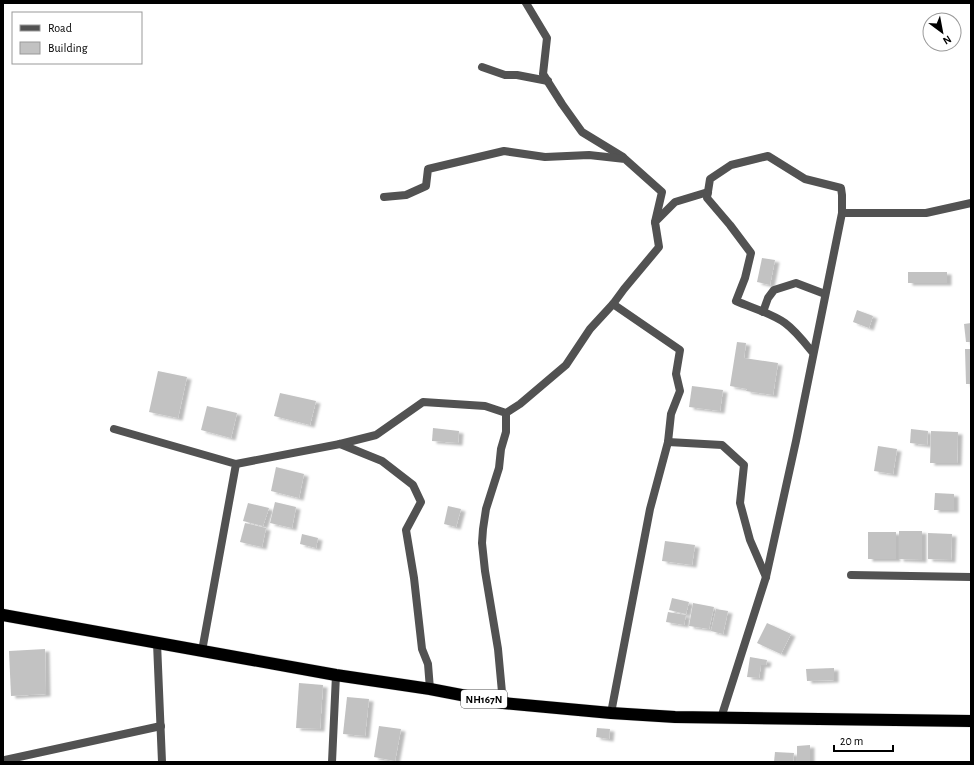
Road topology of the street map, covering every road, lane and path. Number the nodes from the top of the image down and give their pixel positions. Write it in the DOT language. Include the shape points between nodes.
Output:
graph roads {
  1 [pos="526,3"];
  2 [pos="482,67"];
  3 [pos="548,81"];
  4 [pos="625,158"];
  5 [pos="708,192"];
  6 [pos="384,197"];
  7 [pos="971,203"];
  8 [pos="842,213"];
  9 [pos="655,222"];
  10 [pos="825,294"];
  11 [pos="613,304"];
  12 [pos="763,312"];
  13 [pos="813,353"];
  14 [pos="506,414"];
  15 [pos="114,429"];
  16 [pos="668,442"];
  17 [pos="340,444"];
  18 [pos="236,464"];
  19 [pos="851,575"];
  20 [pos="766,577"];
  21 [pos="971,577"];
  22 [pos="3,615"];
  23 [pos="157,643"];
  24 [pos="202,651"];
  25 [pos="336,675"];
  26 [pos="430,689"];
  27 [pos="504,703"];
  28 [pos="611,713"];
  29 [pos="721,718"];
  30 [pos="971,721"];
  31 [pos="161,726"];
  32 [pos="5,760"];
  33 [pos="162,762"];
  34 [pos="332,762"];
  1 -- 3 [label="street" via="547,38 543,74"];
  2 -- 3 [label="street" via="505,75"];
  3 -- 4 [label="street" via="582,132"];
  4 -- 6 [label="street" via="589,155 545,157 504,151 428,169 426,186 406,194"];
  4 -- 9 [label="street" via="662,192"];
  5 -- 8 [label="street" via="710,179 731,165 768,156 805,179 840,188"];
  5 -- 9 [label="street" via="675,202"];
  5 -- 12 [label="street" via="707,198 751,253 736,301"];
  7 -- 8 [label="street" via="926,213"];
  8 -- 10 [label="street"];
  9 -- 11 [label="street" via="659,247"];
  10 -- 12 [label="street" via="796,283 774,290"];
  10 -- 13 [label="street"];
  11 -- 14 [label="street" via="590,329 566,365"];
  11 -- 16 [label="street" via="680,350 676,374 680,391 671,414"];
  12 -- 13 [label="street" via="785,323"];
  13 -- 20 [label="street"];
  14 -- 17 [label="street" via="485,406 423,402 376,435"];
  14 -- 27 [label="street" via="506,432 499,468 486,509 482,543"];
  15 -- 18 [label="street"];
  16 -- 20 [label="street" via="722,445 744,465 740,503 750,540"];
  16 -- 28 [label="street" via="650,509"];
  17 -- 18 [label="street"];
  17 -- 26 [label="street" via="382,461 413,485 421,502 406,530"];
  18 -- 24 [label="street"];
  19 -- 21 [label="street"];
  20 -- 29 [label="street"];
  22 -- 23 [label="highway, NH167N"];
  23 -- 24 [label="highway, NH167N"];
  23 -- 31 [label="street"];
  24 -- 25 [label="highway, NH167N"];
  25 -- 26 [label="highway, NH167N"];
  25 -- 34 [label="street"];
  26 -- 27 [label="highway, NH167N"];
  27 -- 28 [label="highway, NH167N"];
  28 -- 29 [label="highway, NH167N"];
  29 -- 30 [label="highway, NH167N"];
  31 -- 32 [label="street"];
  31 -- 33 [label="street"];
}
